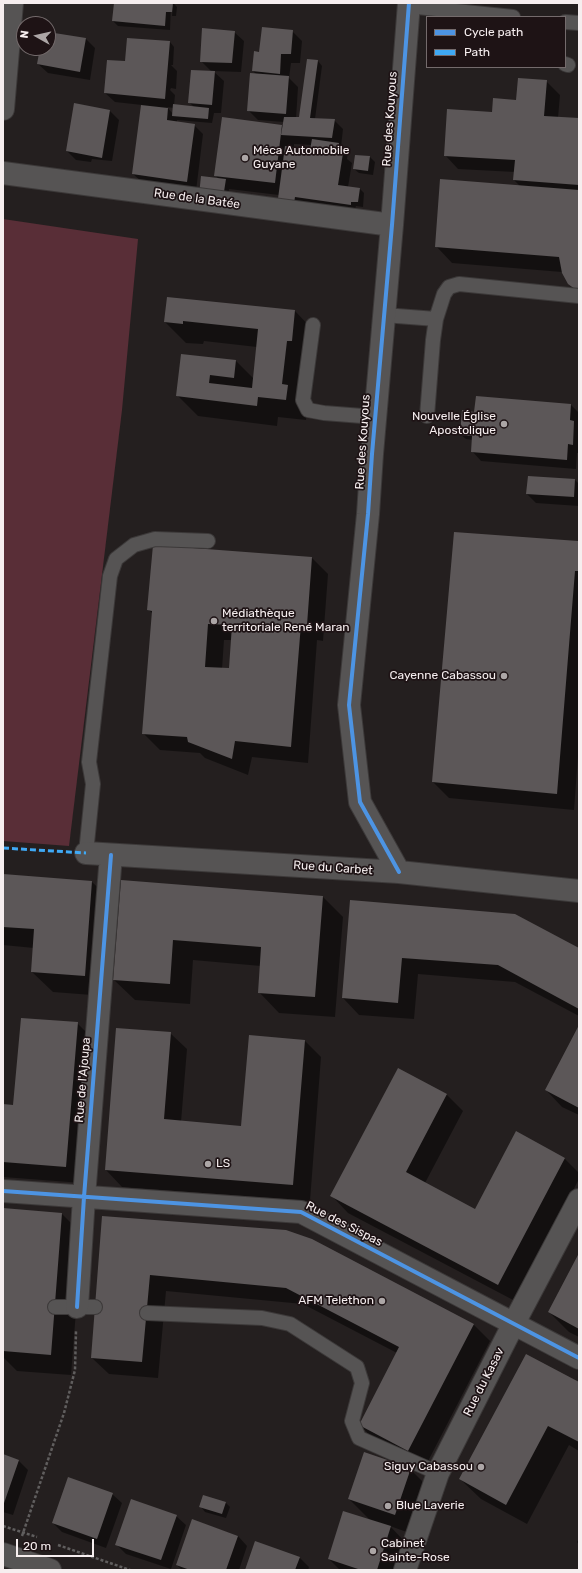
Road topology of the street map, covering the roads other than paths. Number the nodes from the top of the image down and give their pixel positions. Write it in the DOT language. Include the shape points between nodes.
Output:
graph roads {
  1 [pos="12,3"];
  2 [pos="402,4"];
  3 [pos="462,11"];
  4 [pos="504,16"];
  5 [pos="566,22"];
  6 [pos="579,23"];
  7 [pos="3,110"];
  8 [pos="3,173"];
  9 [pos="392,225"];
  10 [pos="579,296"];
  11 [pos="384,315"];
  12 [pos="436,319"];
  13 [pos="313,325"];
  14 [pos="427,416"];
  15 [pos="375,417"];
  16 [pos="208,541"];
  17 [pos="86,853"];
  18 [pos="111,855"];
  19 [pos="399,872"];
  20 [pos="579,891"];
  21 [pos="3,1191"];
  22 [pos="84,1197"];
  23 [pos="579,1200"];
  24 [pos="54,1307"];
  25 [pos="86,1307"];
  26 [pos="147,1313"];
  27 [pos="514,1323"];
  28 [pos="579,1358"];
  29 [pos="438,1473"];
  30 [pos="3,1554"];
  31 [pos="50,1570"];
  32 [pos="405,1570"];
  1 -- 7 [label="street"];
  2 -- 3 [label="lane"];
  2 -- 9 [label="street, Rue des Kouyous"];
  3 -- 4 [label="lane"];
  5 -- 6 [label="lane"];
  8 -- 9 [label="street, Rue de la Batée"];
  9 -- 11 [label="street, Rue des Kouyous"];
  10 -- 12 [label="lane" via="459,284 449,287"];
  11 -- 12 [label="lane"];
  11 -- 15 [label="street, Rue des Kouyous"];
  12 -- 14 [label="lane"];
  13 -- 15 [label="lane" via="303,400 308,410"];
  15 -- 19 [label="street, Rue des Kouyous" via="349,705 360,802"];
  16 -- 17 [label="lane" via="155,539 134,544 116,559 110,576 89,762 92,784"];
  17 -- 18 [label="street, Rue du Carbet"];
  18 -- 19 [label="street, Rue du Carbet"];
  18 -- 22 [label="street, Rue de l'Ajoupa"];
  19 -- 20 [label="street, Rue du Carbet"];
  21 -- 22 [label="street, Rue des Sispas"];
  22 -- 25 [label="street, Rue de l'Ajoupa"];
  22 -- 27 [label="street, Rue des Sispas" via="301,1212"];
  23 -- 27 [label="street, Rue du Kasav"];
  24 -- 25 [label="lane"];
  26 -- 29 [label="lane" via="262,1318 290,1324 357,1367 362,1383 352,1421 359,1438"];
  27 -- 28 [label="street, Rue des Sispas"];
  27 -- 29 [label="street, Rue du Kasav"];
  29 -- 32 [label="street, Rue du Kasav"];
  30 -- 31 [label="street"];
}
